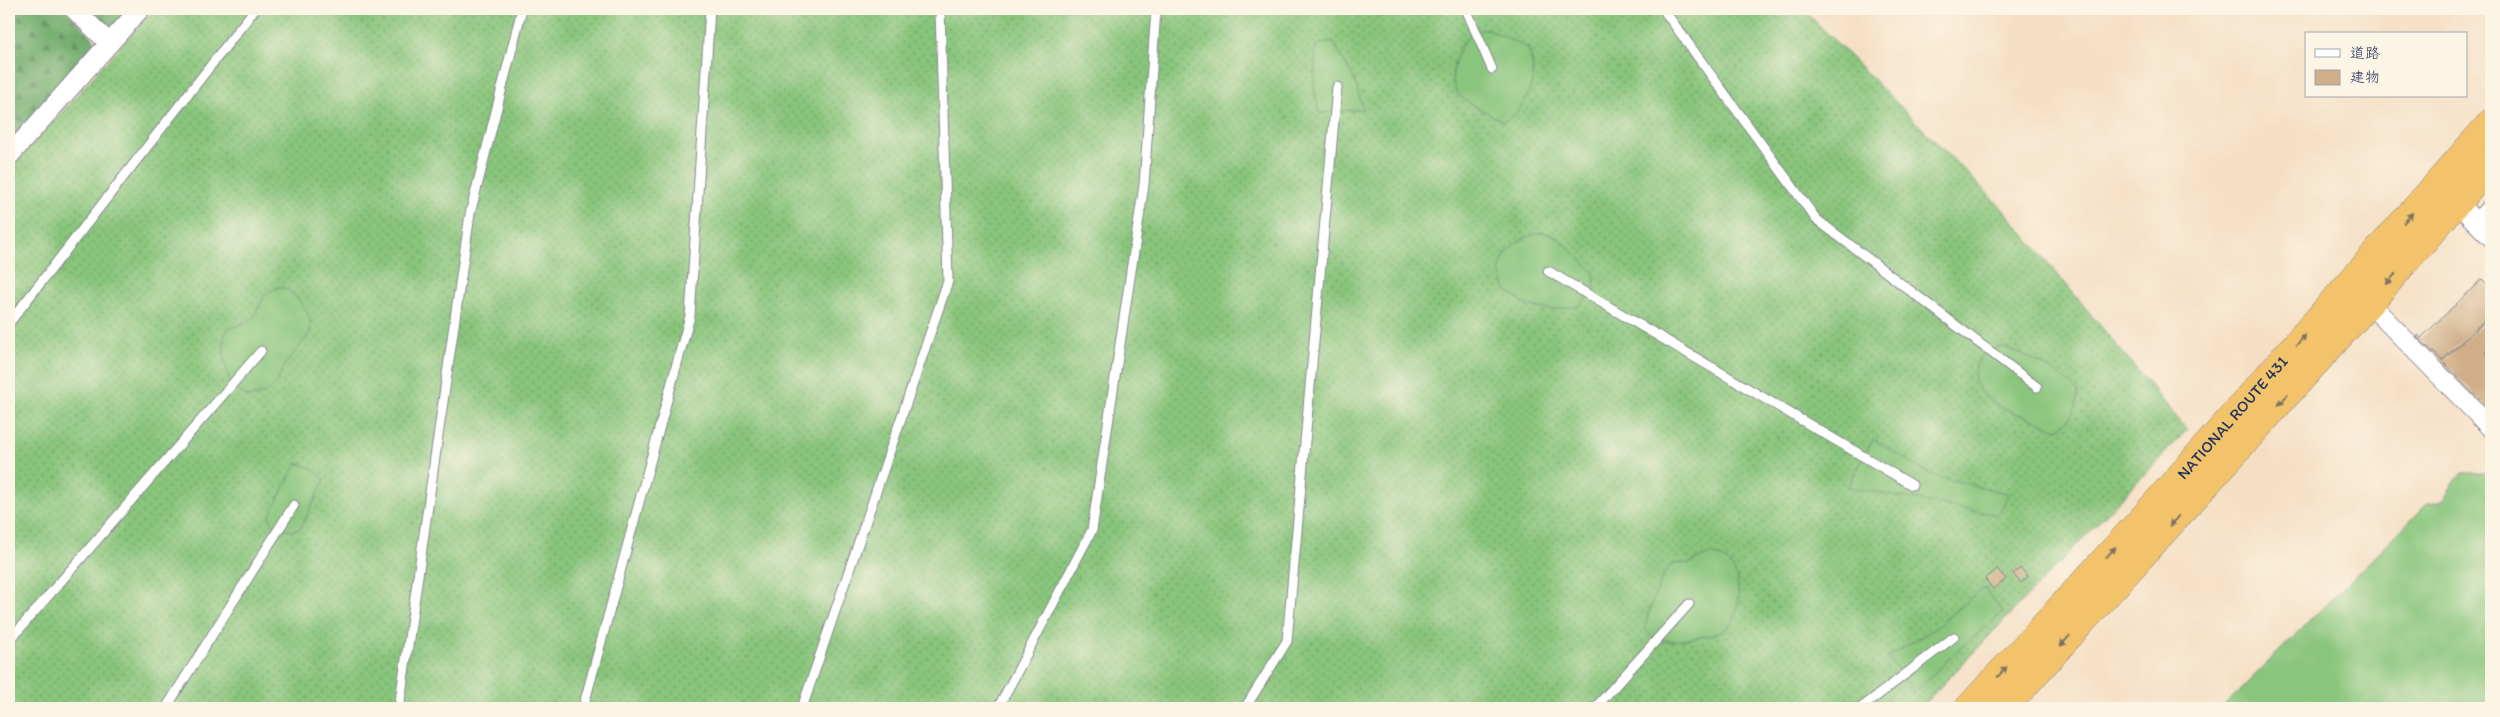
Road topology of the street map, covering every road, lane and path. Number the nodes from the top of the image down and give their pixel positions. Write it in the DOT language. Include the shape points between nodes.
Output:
graph roads {
  1 [pos="74,9"];
  2 [pos="140,9"];
  3 [pos="255,9"];
  4 [pos="522,9"];
  5 [pos="710,9"];
  6 [pos="940,9"];
  7 [pos="1156,9"];
  8 [pos="1466,9"];
  9 [pos="1663,9"];
  10 [pos="109,43"];
  11 [pos="1492,69"];
  12 [pos="1337,87"];
  13 [pos="2491,123"];
  14 [pos="9,156"];
  15 [pos="2491,163"];
  16 [pos="2457,203"];
  17 [pos="2491,208"];
  18 [pos="2477,222"];
  19 [pos="2491,237"];
  20 [pos="1548,271"];
  21 [pos="2370,303"];
  22 [pos="9,323"];
  23 [pos="261,351"];
  24 [pos="2037,387"];
  25 [pos="2491,428"];
  26 [pos="1912,485"];
  27 [pos="294,505"];
  28 [pos="1690,604"];
  29 [pos="1954,636"];
  30 [pos="9,641"];
  31 [pos="166,708"];
  32 [pos="399,708"];
  33 [pos="583,708"];
  34 [pos="802,708"];
  35 [pos="998,708"];
  36 [pos="1245,708"];
  37 [pos="1596,708"];
  38 [pos="1861,708"];
  39 [pos="1969,708"];
  40 [pos="2004,708"];
  1 -- 10 [label="street"];
  2 -- 10 [label="street"];
  3 -- 22 [label="lane"];
  4 -- 32 [label="lane" via="470,214"];
  5 -- 33 [label="lane" via="690,316"];
  6 -- 34 [label="lane" via="948,281"];
  7 -- 35 [label="lane" via="1144,185 1092,530"];
  8 -- 11 [label="lane"];
  9 -- 24 [label="lane" via="1816,219"];
  10 -- 14 [label="street"];
  12 -- 36 [label="lane" via="1287,641"];
  39 -- 13 [label="highway, NATIONAL ROUTE 431, one-way" via="2152,507"];
  15 -- 16 [label="highway, NATIONAL ROUTE 431"];
  16 -- 18 [label="street"];
  16 -- 21 [label="highway, NATIONAL ROUTE 431, one-way"];
  17 -- 18 [label="street"];
  18 -- 19 [label="street"];
  20 -- 26 [label="lane"];
  21 -- 25 [label="street"];
  21 -- 40 [label="highway, NATIONAL ROUTE 431, one-way"];
  23 -- 30 [label="lane"];
  27 -- 31 [label="lane"];
  28 -- 37 [label="lane"];
  29 -- 38 [label="lane"];
}
